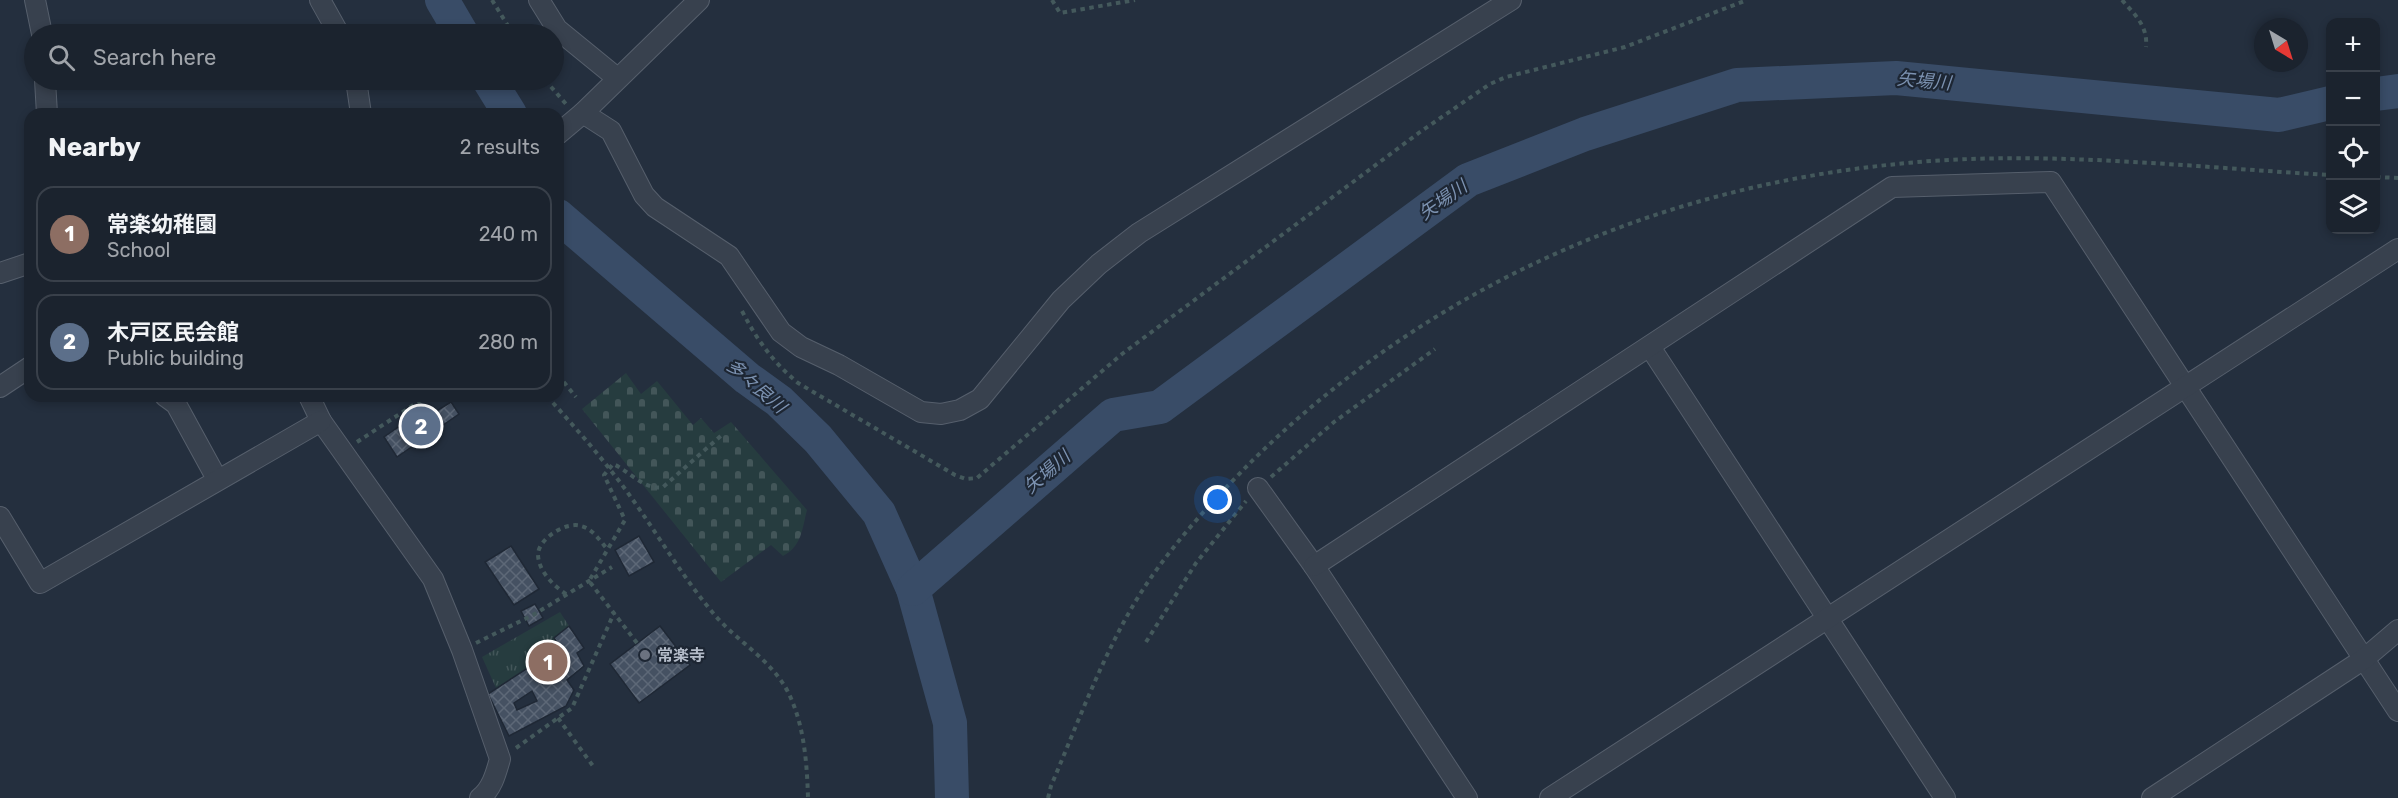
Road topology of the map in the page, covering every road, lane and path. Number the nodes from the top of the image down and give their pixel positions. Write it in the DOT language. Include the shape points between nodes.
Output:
graph roads {
  1 [pos="35,0"];
  2 [pos="320,0"];
  3 [pos="492,0"];
  4 [pos="539,0"];
  5 [pos="699,0"];
  6 [pos="1052,0"];
  7 [pos="1135,0"];
  8 [pos="1510,0"];
  9 [pos="1747,0"];
  10 [pos="2122,0"];
  11 [pos="40,24"];
  12 [pos="333,24"];
  13 [pos="507,24"];
  14 [pos="554,24"];
  15 [pos="564,34"];
  16 [pos="2146,47"];
  17 [pos="617,78"];
  18 [pos="45,90"];
  19 [pos="357,90"];
  20 [pos="555,90"];
  21 [pos="46,108"];
  22 [pos="360,108"];
  23 [pos="580,116"];
  24 [pos="564,130"];
  25 [pos="2326,175"];
  26 [pos="2380,177"];
  27 [pos="2398,178"];
  28 [pos="2398,249"];
  29 [pos="24,265"];
  30 [pos="0,273"];
  31 [pos="740,309"];
  32 [pos="1650,348"];
  33 [pos="24,371"];
  34 [pos="564,382"];
  35 [pos="2187,385"];
  36 [pos="0,387"];
  37 [pos="576,397"];
  38 [pos="173,402"];
  39 [pos="312,402"];
  40 [pos="418,402"];
  41 [pos="553,402"];
  42 [pos="321,421"];
  43 [pos="724,433"];
  44 [pos="343,450"];
  45 [pos="608,467"];
  46 [pos="216,479"];
  47 [pos="1258,488"];
  48 [pos="0,517"];
  49 [pos="608,550"];
  50 [pos="1314,566"];
  51 [pos="612,567"];
  52 [pos="589,581"];
  53 [pos="566,594"];
  54 [pos="614,613"];
  55 [pos="1828,619"];
  56 [pos="2398,630"];
  57 [pos="637,643"];
  58 [pos="462,650"];
  59 [pos="2364,658"];
  60 [pos="2398,711"];
  61 [pos="558,718"];
  62 [pos="500,759"];
  63 [pos="593,766"];
  64 [pos="480,798"];
  65 [pos="808,798"];
  66 [pos="1048,798"];
  67 [pos="1467,798"];
  68 [pos="1550,798"];
  69 [pos="1946,798"];
  70 [pos="2152,798"];
  1 -- 11 [label="street"];
  2 -- 12 [label="street"];
  3 -- 13 [label="path"];
  4 -- 14 [label="street"];
  5 -- 17 [label="street"];
  6 -- 7 [label="path" via="1060,13"];
  8 -- 23 [label="street" via="1139,233 1061,300 980,399 960,410 941,414 921,412 801,347 781,332 729,255 656,207 644,195 612,131"];
  9 -- 31 [label="path" via="1625,47 1490,84 1131,347 977,478 955,475 798,382 763,348"];
  10 -- 16 [label="path" via="2140,21 2147,35"];
  15 -- 17 [label="street"];
  17 -- 23 [label="street"];
  18 -- 21 [label="street"];
  19 -- 22 [label="street"];
  20 -- 23 [label="path"];
  23 -- 24 [label="street"];
  25 -- 66 [label="path" via="2030,158 1888,165 1798,176 1718,194 1644,216 1513,273 1407,334 1351,376 1310,407 1218,495 1132,608 1089,697"];
  26 -- 27 [label="path"];
  28 -- 35 [label="street"];
  29 -- 30 [label="street"];
  32 -- 35 [label="street" via="1892,187 2051,182"];
  32 -- 50 [label="street"];
  32 -- 55 [label="street"];
  33 -- 36 [label="street"];
  34 -- 37 [label="path"];
  35 -- 55 [label="street"];
  35 -- 59 [label="street"];
  38 -- 46 [label="street"];
  39 -- 42 [label="street"];
  40 -- 44 [label="path"];
  41 -- 45 [label="path"];
  42 -- 44 [label="street"];
  42 -- 46 [label="street"];
  43 -- 45 [label="path" via="663,487 649,487 624,468 612,464"];
  44 -- 58 [label="street" via="433,579"];
  45 -- 49 [label="path" via="604,475 625,520"];
  45 -- 65 [label="path" via="712,613 772,667 788,692 799,721"];
  46 -- 48 [label="street" via="40,583"];
  47 -- 50 [label="street"];
  49 -- 52 [label="path"];
  49 -- 53 [label="path" via="580,525 569,525 542,544 538,554 542,569 553,586"];
  50 -- 67 [label="street"];
  51 -- 52 [label="path"];
  52 -- 53 [label="path"];
  52 -- 54 [label="path"];
  53 -- 58 [label="path"];
  54 -- 57 [label="path"];
  54 -- 61 [label="path" via="572,708"];
  55 -- 68 [label="street"];
  55 -- 69 [label="street"];
  56 -- 59 [label="street"];
  58 -- 62 [label="street"];
  59 -- 60 [label="street"];
  59 -- 70 [label="street"];
  61 -- 62 [label="path"];
  61 -- 63 [label="path"];
  62 -- 64 [label="street" via="486,794"];
}
